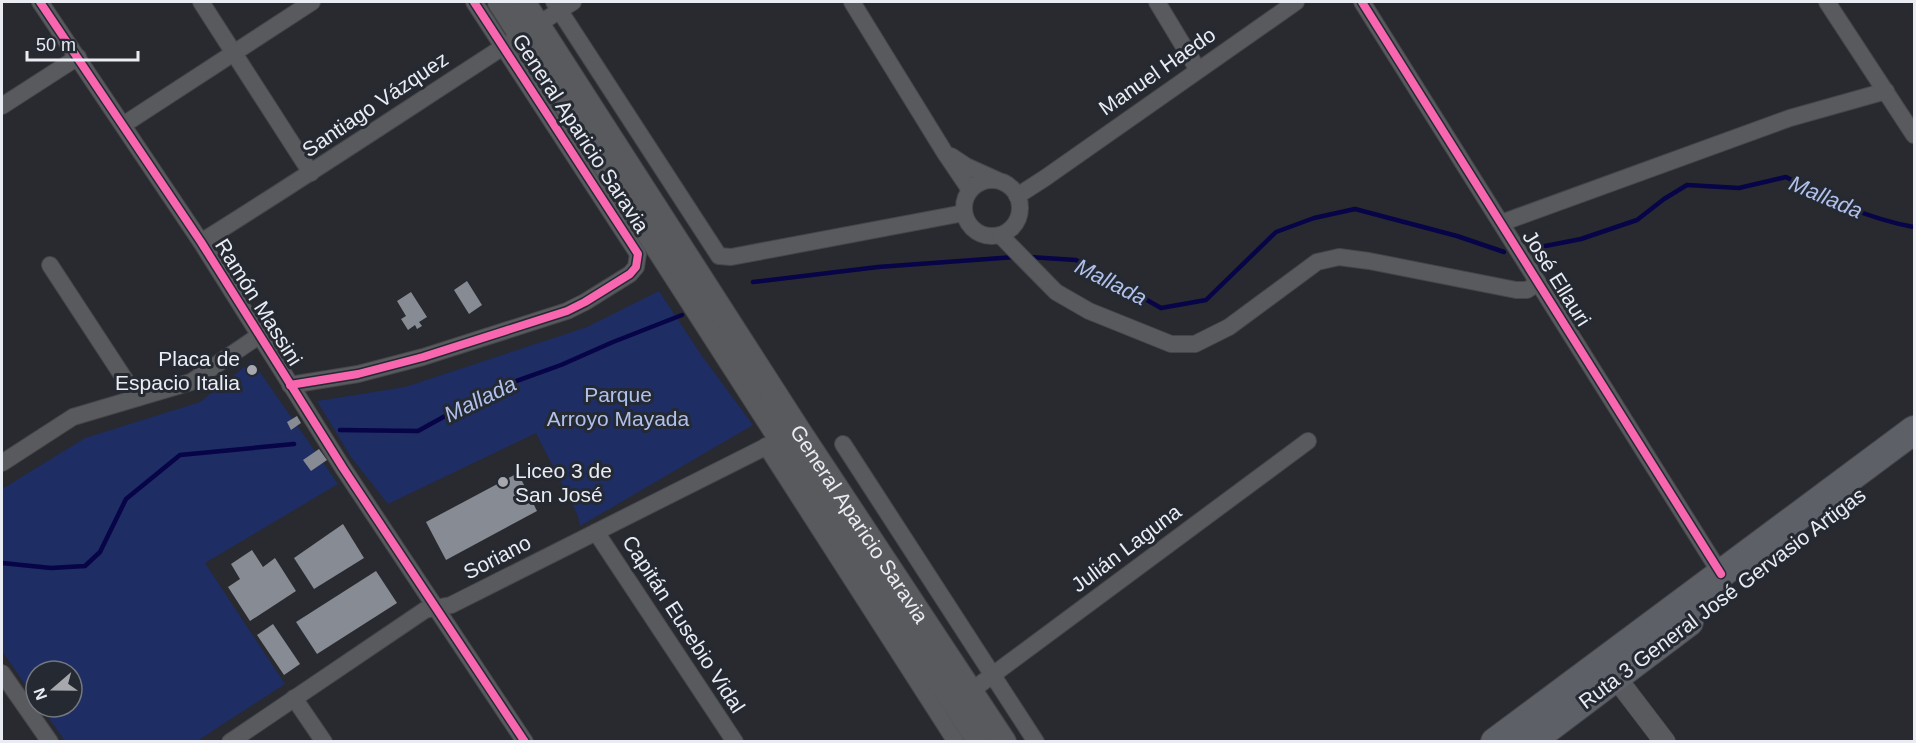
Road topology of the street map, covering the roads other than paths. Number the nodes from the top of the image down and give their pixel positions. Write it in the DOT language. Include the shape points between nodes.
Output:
graph roads {
  1 [pos="40,2"];
  2 [pos="201,2"];
  3 [pos="312,2"];
  4 [pos="474,2"];
  5 [pos="500,2"];
  6 [pos="523,2"];
  7 [pos="852,2"];
  8 [pos="1157,2"];
  9 [pos="1296,2"];
  10 [pos="1362,2"];
  11 [pos="1827,2"];
  12 [pos="562,4"];
  13 [pos="521,35"];
  14 [pos="233,52"];
  15 [pos="78,57"];
  16 [pos="1198,69"];
  17 [pos="1886,91"];
  18 [pos="2,106"];
  19 [pos="123,125"];
  20 [pos="1914,135"];
  21 [pos="945,153"];
  22 [pos="311,173"];
  23 [pos="1045,178"];
  24 [pos="999,181"];
  25 [pos="970,190"];
  26 [pos="1017,196"];
  27 [pos="964,213"];
  28 [pos="1501,223"];
  29 [pos="1008,236"];
  30 [pos="201,242"];
  31 [pos="50,265"];
  32 [pos="1538,283"];
  33 [pos="260,335"];
  34 [pos="290,385"];
  35 [pos="137,398"];
  36 [pos="1914,430"];
  37 [pos="782,438"];
  38 [pos="1308,441"];
  39 [pos="843,444"];
  40 [pos="1914,454"];
  41 [pos="2,463"];
  42 [pos="596,532"];
  43 [pos="1721,574"];
  44 [pos="437,607"];
  45 [pos="1610,669"];
  46 [pos="2,673"];
  47 [pos="992,675"];
  48 [pos="970,691"];
  49 [pos="294,698"];
  50 [pos="967,735"];
  51 [pos="520,740"];
  52 [pos="50,741"];
  53 [pos="230,741"];
  54 [pos="324,741"];
  55 [pos="735,741"];
  56 [pos="1004,741"];
  57 [pos="1036,741"];
  58 [pos="1496,741"];
  59 [pos="1530,741"];
  60 [pos="1665,741"];
  1 -- 15 [label="street, Ramón Massini"];
  2 -- 14 [label="street"];
  3 -- 14 [label="street"];
  4 -- 13 [label="street, General Aparicio Saravia"];
  5 -- 13 [label="main road, General Aparicio Saravia"];
  6 -- 13 [label="main road, General Aparicio Saravia"];
  7 -- 21 [label="street"];
  8 -- 16 [label="street"];
  9 -- 16 [label="street, Manuel Haedo"];
  10 -- 28 [label="street, José Ellauri"];
  11 -- 17 [label="street"];
  12 -- 13 [label="street, Santiago Vázquez"];
  12 -- 27 [label="street" via="719,256 731,257"];
  13 -- 22 [label="street, Santiago Vázquez"];
  13 -- 34 [label="street, General Aparicio Saravia" via="638,254 636,267 567,311 423,357 358,374"];
  13 -- 37 [label="main road, General Aparicio Saravia"];
  14 -- 19 [label="street"];
  14 -- 22 [label="street"];
  15 -- 18 [label="street"];
  15 -- 19 [label="street, Ramón Massini"];
  16 -- 23 [label="street, Manuel Haedo"];
  17 -- 20 [label="street"];
  17 -- 28 [label="street" via="1790,118"];
  19 -- 30 [label="street, Ramón Massini"];
  21 -- 24 [label="street"];
  21 -- 25 [label="street"];
  22 -- 30 [label="street, Santiago Vázquez"];
  23 -- 24 [label="street" via="1026,183"];
  23 -- 26 [label="street, Manuel Haedo"];
  24 -- 25 [label="street" via="983,182"];
  24 -- 26 [label="street"];
  25 -- 27 [label="street"];
  26 -- 29 [label="street" via="1019,212"];
  27 -- 29 [label="street" via="977,232"];
  28 -- 32 [label="street, José Ellauri"];
  29 -- 32 [label="street" via="1056,292 1089,311 1171,344 1195,344 1229,327 1317,262 1339,257 1516,290 1527,290"];
  30 -- 33 [label="street, Ramón Massini"];
  31 -- 35 [label="street"];
  32 -- 43 [label="street, José Ellauri"];
  33 -- 34 [label="street, Ramón Massini"];
  33 -- 35 [label="street" via="191,382"];
  34 -- 44 [label="street, Ramón Massini"];
  35 -- 41 [label="street" via="74,417"];
  36 -- 43 [label="highway, Ruta 3 General José Gervasio Artigas"];
  37 -- 42 [label="street, Soriano"];
  37 -- 48 [label="main road, General Aparicio Saravia"];
  37 -- 50 [label="main road, General Aparicio Saravia"];
  38 -- 47 [label="street, Julián Laguna"];
  39 -- 47 [label="street, General Aparicio Saravia"];
  40 -- 45 [label="highway, Ruta 3 General José Gervasio Artigas"];
  42 -- 44 [label="street, Soriano" via="451,605"];
  42 -- 55 [label="street, Capitán Eusebio Vidal"];
  43 -- 45 [label="highway, Ruta 3 General José Gervasio Artigas"];
  44 -- 49 [label="street, Soriano" via="425,610"];
  44 -- 51 [label="street, Ramón Massini"];
  45 -- 58 [label="highway, Ruta 3 General José Gervasio Artigas"];
  45 -- 59 [label="highway, Ruta 3 General José Gervasio Artigas"];
  45 -- 60 [label="street"];
  46 -- 52 [label="street"];
  47 -- 48 [label="street, Julián Laguna"];
  47 -- 57 [label="street, General Aparicio Saravia"];
  48 -- 50 [label="main road, General Aparicio Saravia"];
  49 -- 53 [label="street, Soriano"];
  49 -- 54 [label="street"];
  50 -- 56 [label="main road, General Aparicio Saravia"];
}
